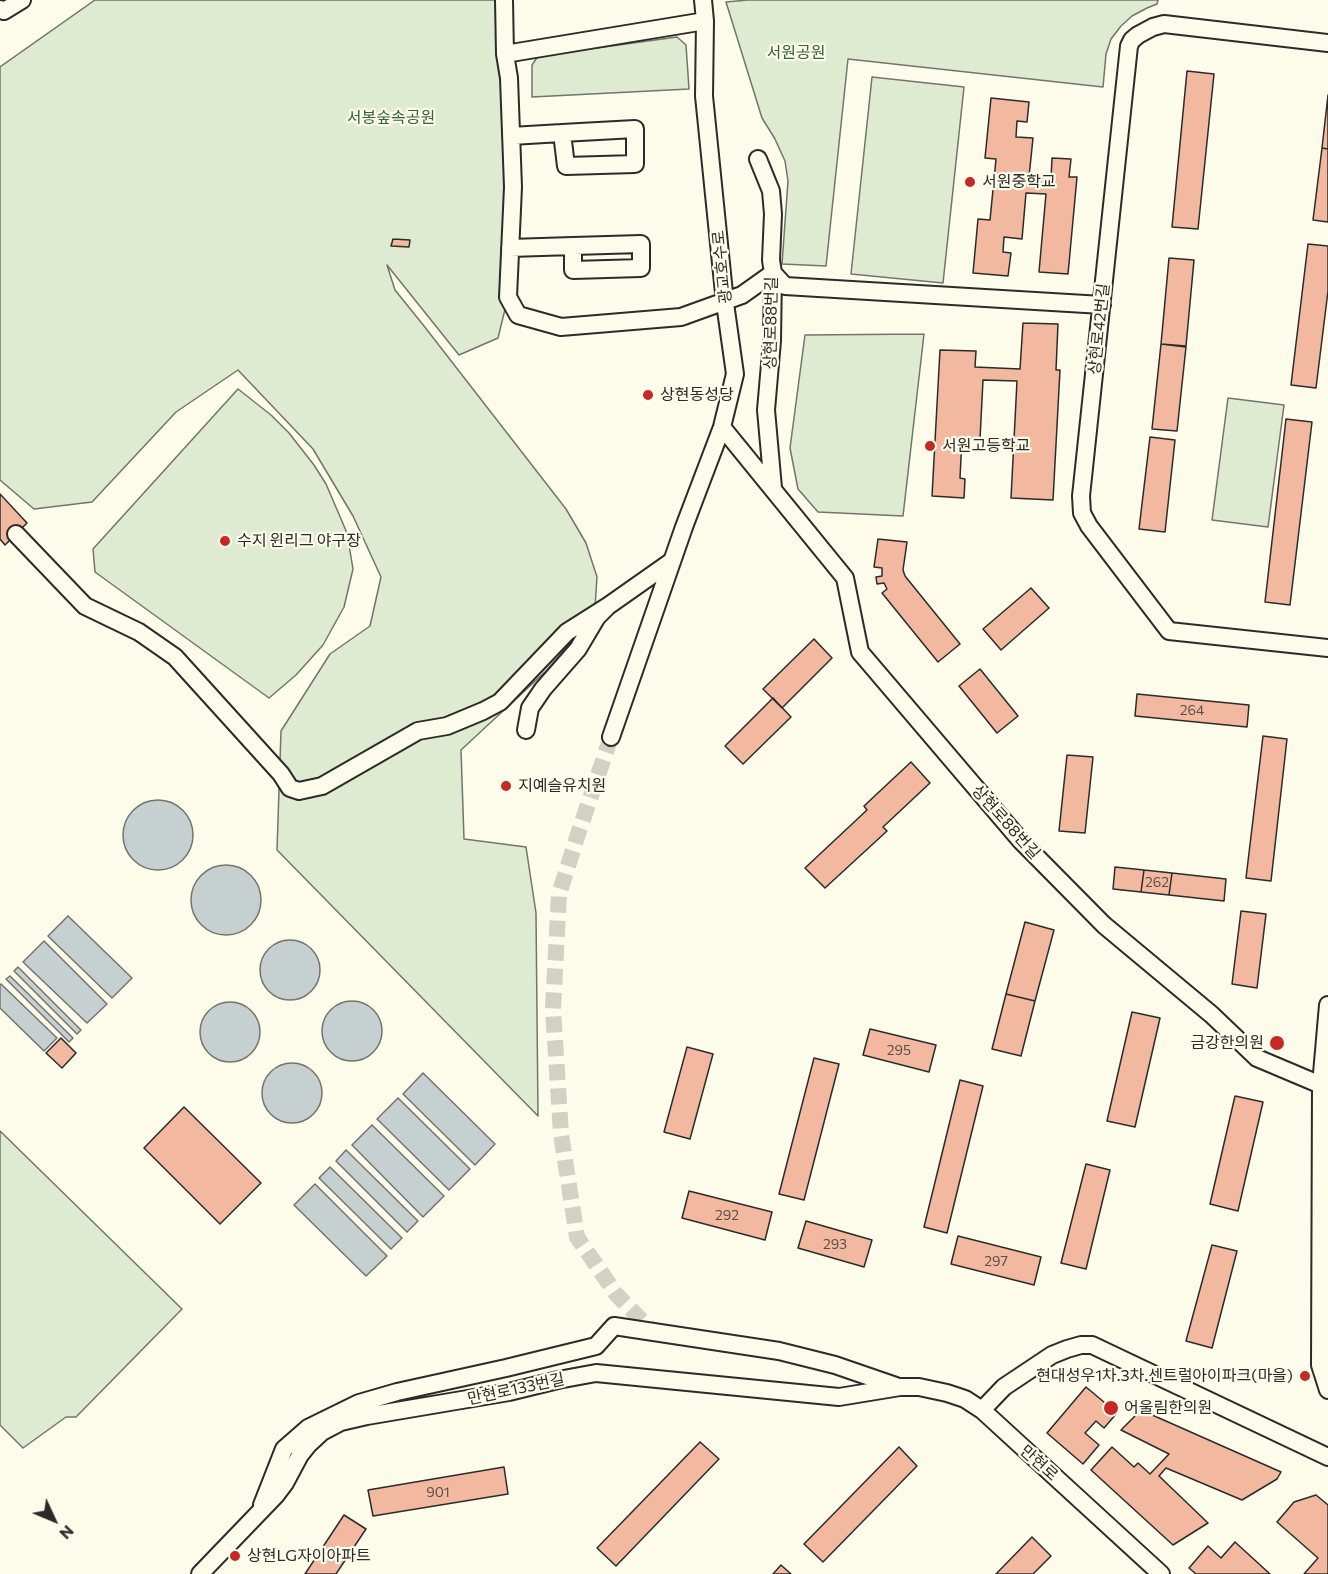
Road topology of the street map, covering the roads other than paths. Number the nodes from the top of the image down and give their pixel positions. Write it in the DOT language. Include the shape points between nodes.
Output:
graph roads {
  1 [pos="22,0"];
  2 [pos="504,0"];
  3 [pos="703,0"];
  4 [pos="0,9"];
  5 [pos="705,21"];
  6 [pos="1328,43"];
  7 [pos="505,54"];
  8 [pos="562,133"];
  9 [pos="511,136"];
  10 [pos="758,159"];
  11 [pos="573,246"];
  12 [pos="510,248"];
  13 [pos="772,273"];
  14 [pos="725,303"];
  15 [pos="1102,305"];
  16 [pos="722,427"];
  17 [pos="774,489"];
  18 [pos="16,534"];
  19 [pos="672,561"];
  20 [pos="608,606"];
  21 [pos="1328,648"];
  22 [pos="526,730"];
  23 [pos="611,737"];
  24 [pos="1328,1005"];
  25 [pos="1321,1085"];
  26 [pos="900,1387"];
  27 [pos="1328,1390"];
  28 [pos="982,1410"];
  29 [pos="1328,1457"];
  30 [pos="258,1514"];
  31 [pos="200,1574"];
  32 [pos="1161,1574"];
  1 -- 4 [label="street" via="4,11"];
  2 -- 7 [label="street"];
  3 -- 5 [label="street, 광교호수로"];
  5 -- 7 [label="street"];
  5 -- 14 [label="street, 광교호수로" via="704,96"];
  6 -- 15 [label="street, 상현로42번길" via="1164,24 1132,40"];
  7 -- 9 [label="street"];
  8 -- 8 [label="street" via="635,129 635,164 566,166"];
  8 -- 9 [label="street"];
  9 -- 12 [label="street"];
  10 -- 13 [label="street, 상현로88번길" via="771,191"];
  11 -- 12 [label="street"];
  12 -- 14 [label="street" via="508,297 518,315 561,327 681,317"];
  13 -- 14 [label="street" via="742,296"];
  13 -- 15 [label="street" via="785,286"];
  13 -- 17 [label="street, 상현로88번길" via="766,410"];
  14 -- 16 [label="street, 광교호수로" via="735,374"];
  15 -- 21 [label="street, 상현로42번길" via="1081,496 1082,513 1089,526 1169,631"];
  16 -- 17 [label="street, 상현로88번길"];
  16 -- 19 [label="street, 광교호수로"];
  17 -- 25 [label="street, 상현로88번길" via="845,578 860,652 1021,841 1104,925 1257,1058"];
  18 -- 20 [label="street" via="85,606 139,632 175,657 290,788 298,791 322,786 418,731 447,726 500,702 567,632"];
  19 -- 20 [label="street"];
  19 -- 23 [label="street"];
  20 -- 22 [label="street" via="530,708"];
  24 -- 25 [label="street"];
  25 -- 27 [label="street" via="1320,1365"];
  26 -- 28 [label="street, 만현로" via="947,1393"];
  26 -- 30 [label="street, 만현로133번길" via="839,1397 596,1373 367,1416 341,1422 322,1432 300,1455 285,1484"];
  26 -- 30 [label="street" via="779,1351 615,1326 596,1346 397,1392 359,1403 308,1428 284,1449"];
  28 -- 29 [label="street" via="1004,1387 1052,1355 1092,1345"];
  28 -- 32 [label="street, 만현로"];
  30 -- 31 [label="street, 만현로133번길"];
}
